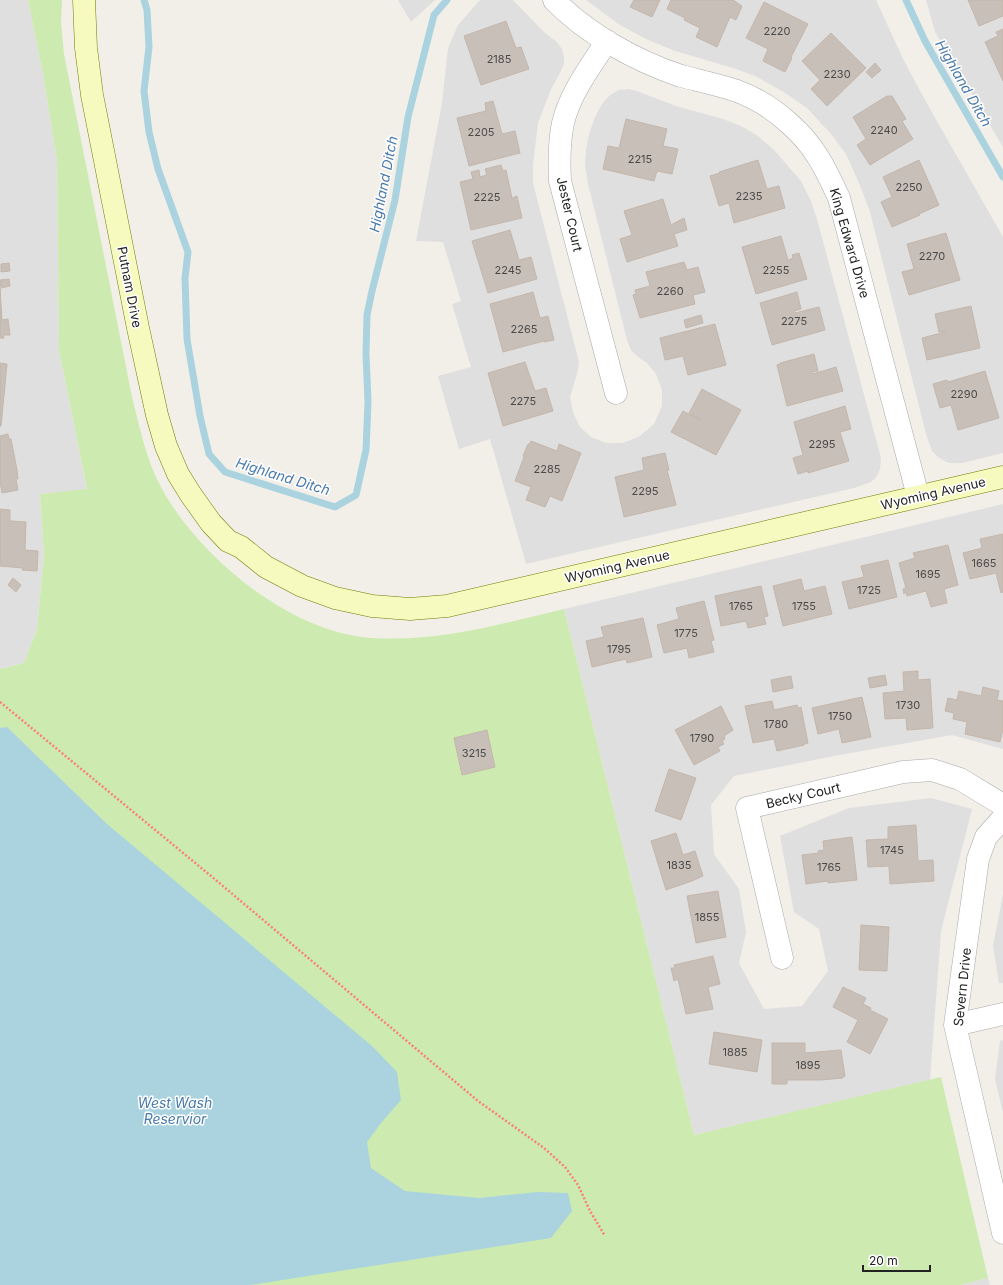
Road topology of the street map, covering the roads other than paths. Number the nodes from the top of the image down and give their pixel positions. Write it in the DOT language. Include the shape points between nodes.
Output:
graph roads {
  1 [pos="84,0"];
  2 [pos="554,0"];
  3 [pos="607,41"];
  4 [pos="616,393"];
  5 [pos="1003,477"];
  6 [pos="918,496"];
  7 [pos="241,547"];
  8 [pos="1003,805"];
  9 [pos="1003,818"];
  10 [pos="782,958"];
  11 [pos="1003,1014"];
  12 [pos="955,1025"];
  13 [pos="1003,1233"];
  1 -- 7 [label="street, Putnam Drive" via="86,48 92,95 138,328 166,446 178,474 211,523 228,540"];
  2 -- 3 [label="street, King Edward Drive"];
  3 -- 4 [label="street, Jester Court" via="574,95 564,121 559,152 560,181"];
  3 -- 6 [label="street, King Edward Drive" via="643,61 738,92 766,106 791,125 811,146 839,198"];
  5 -- 6 [label="street, Wyoming Avenue"];
  6 -- 7 [label="street, Wyoming Avenue" via="447,606 410,609 372,606 335,598 302,586 266,567"];
  8 -- 10 [label="street, Becky Court" via="960,779 932,770 903,772 747,808"];
  9 -- 12 [label="street, Severn Drive" via="986,836 978,859"];
  11 -- 12 [label="street"];
  12 -- 13 [label="street, Severn Drive"];
}
